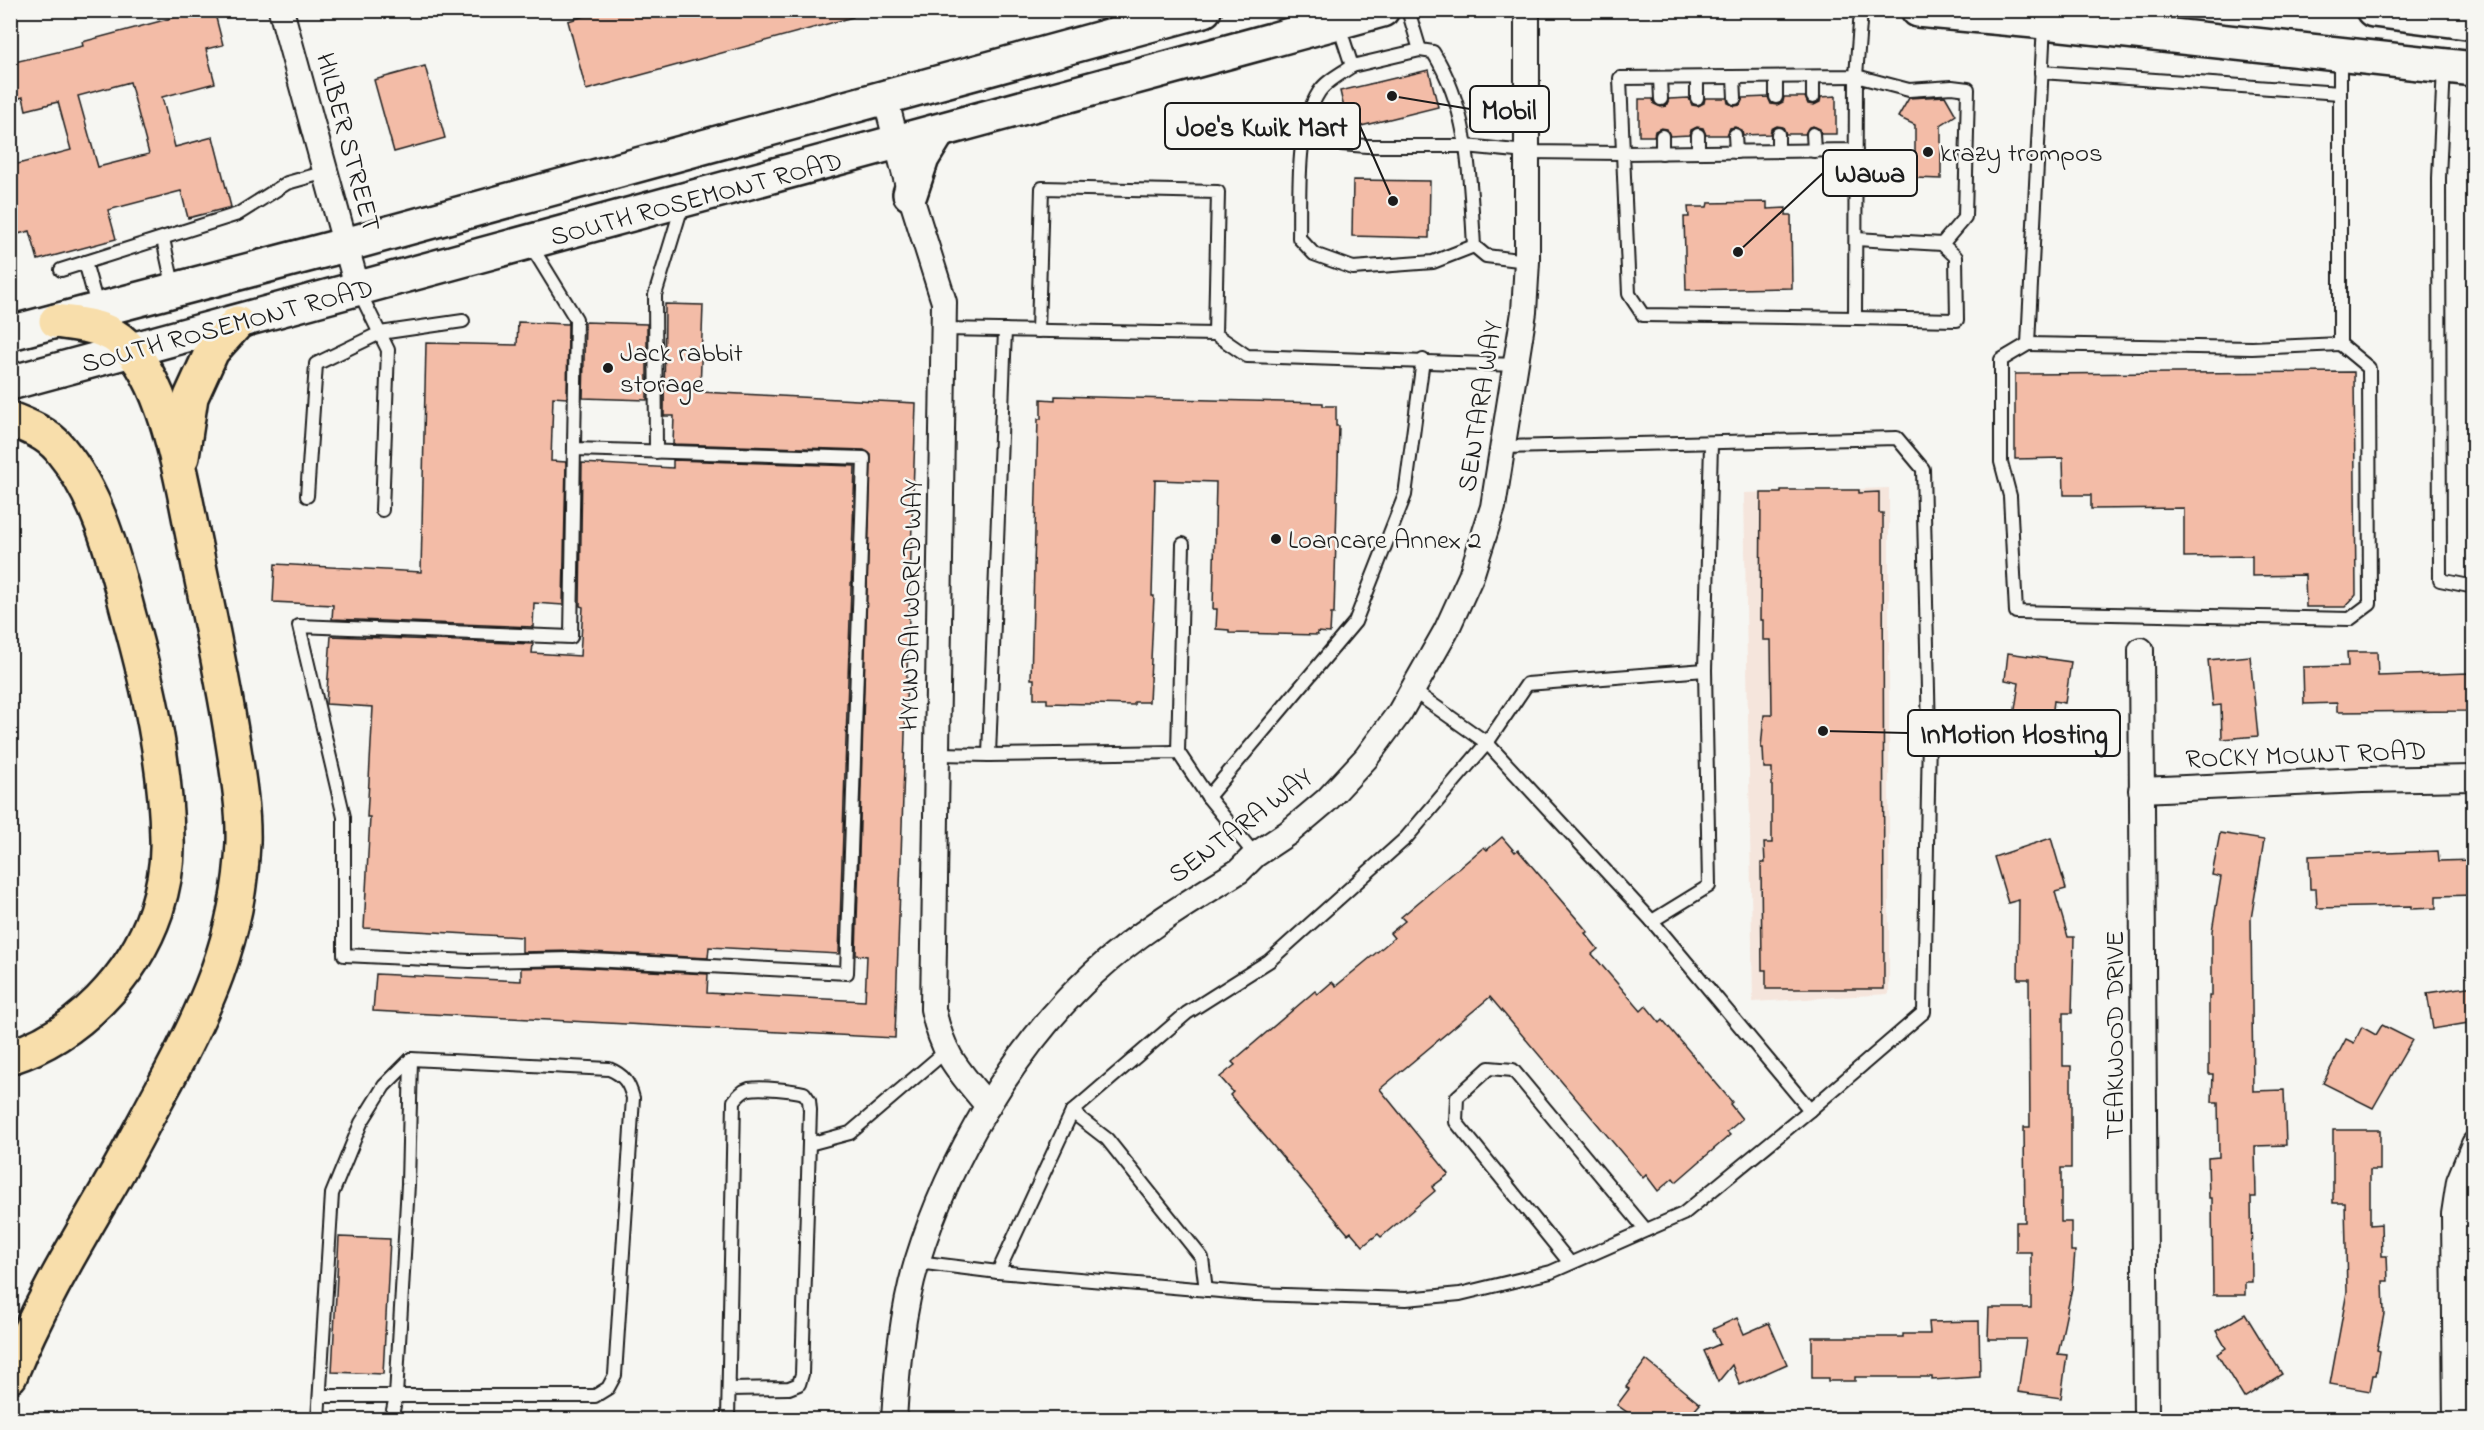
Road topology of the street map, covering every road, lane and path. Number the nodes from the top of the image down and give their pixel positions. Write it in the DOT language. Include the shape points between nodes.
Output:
graph roads {
  1 [pos="281,10"];
  2 [pos="1204,10"];
  3 [pos="1382,10"];
  4 [pos="1408,10"];
  5 [pos="1527,10"];
  6 [pos="1861,10"];
  7 [pos="1918,10"];
  8 [pos="2373,10"];
  9 [pos="2044,16"];
  10 [pos="1338,22"];
  11 [pos="2474,23"];
  12 [pos="1420,50"];
  13 [pos="2340,55"];
  14 [pos="1352,66"];
  15 [pos="2459,67"];
  16 [pos="2041,72"];
  17 [pos="1857,76"];
  18 [pos="1734,77"];
  19 [pos="1776,77"];
  20 [pos="1813,77"];
  21 [pos="1660,78"];
  22 [pos="1697,78"];
  23 [pos="2340,93"];
  24 [pos="885,97"];
  25 [pos="1776,97"];
  26 [pos="1813,97"];
  27 [pos="1697,98"];
  28 [pos="1735,98"];
  29 [pos="1661,99"];
  30 [pos="1310,110"];
  31 [pos="938,132"];
  32 [pos="1778,134"];
  33 [pos="1814,134"];
  34 [pos="1698,135"];
  35 [pos="1736,135"];
  36 [pos="1662,136"];
  37 [pos="896,144"];
  38 [pos="1466,146"];
  39 [pos="1856,150"];
  40 [pos="1778,151"];
  41 [pos="1814,151"];
  42 [pos="1526,152"];
  43 [pos="1698,152"];
  44 [pos="1736,152"];
  45 [pos="1623,153"];
  46 [pos="1662,153"];
  47 [pos="326,172"];
  48 [pos="910,194"];
  49 [pos="683,202"];
  50 [pos="163,239"];
  51 [pos="1856,239"];
  52 [pos="530,243"];
  53 [pos="1942,244"];
  54 [pos="345,245"];
  55 [pos="1474,246"];
  56 [pos="1527,261"];
  57 [pos="85,262"];
  58 [pos="62,270"];
  59 [pos="175,290"];
  60 [pos="358,290"];
  61 [pos="98,310"];
  62 [pos="1855,318"];
  63 [pos="56,321"];
  64 [pos="463,321"];
  65 [pos="237,323"];
  66 [pos="944,329"];
  67 [pos="1005,330"];
  68 [pos="1038,331"];
  69 [pos="10,333"];
  70 [pos="380,333"];
  71 [pos="1215,333"];
  72 [pos="2028,344"];
  73 [pos="2340,344"];
  74 [pos="133,351"];
  75 [pos="1423,360"];
  76 [pos="1517,365"];
  77 [pos="10,383"];
  78 [pos="10,419"];
  79 [pos="1711,444"];
  80 [pos="1503,447"];
  81 [pos="574,449"];
  82 [pos="656,452"];
  83 [pos="180,471"];
  84 [pos="307,496"];
  85 [pos="382,510"];
  86 [pos="1183,544"];
  87 [pos="2474,587"];
  88 [pos="2141,650"];
  89 [pos="1705,670"];
  90 [pos="1412,690"];
  91 [pos="1487,743"];
  92 [pos="1178,752"];
  93 [pos="938,754"];
  94 [pos="989,755"];
  95 [pos="2474,778"];
  96 [pos="2141,790"];
  97 [pos="1209,797"];
  98 [pos="1255,855"];
  99 [pos="1652,921"];
  100 [pos="946,1051"];
  101 [pos="10,1057"];
  102 [pos="411,1059"];
  103 [pos="988,1107"];
  104 [pos="1810,1110"];
  105 [pos="1072,1112"];
  106 [pos="809,1143"];
  107 [pos="2474,1143"];
  108 [pos="1646,1230"];
  109 [pos="917,1263"];
  110 [pos="1570,1263"];
  111 [pos="998,1272"];
  112 [pos="1206,1290"];
  113 [pos="10,1376"];
  114 [pos="730,1389"];
  115 [pos="320,1396"];
  116 [pos="396,1396"];
  117 [pos="318,1419"];
  118 [pos="392,1419"];
  119 [pos="728,1419"];
  120 [pos="894,1419"];
  121 [pos="2146,1419"];
  122 [pos="2456,1419"];
  1 -- 47 [label="street, HILBER STREET"];
  2 -- 24 [label="main road, SOUTH ROSEMONT ROAD"];
  3 -- 10 [label="main road, SOUTH ROSEMONT ROAD"];
  4 -- 12 [label="lane"];
  5 -- 42 [label="street, SENTARA WAY"];
  6 -- 17 [label="lane"];
  7 -- 9 [label="main road"];
  8 -- 11 [label="main road"];
  9 -- 13 [label="main road"];
  9 -- 16 [label="lane"];
  10 -- 14 [label="lane"];
  10 -- 31 [label="main road, SOUTH ROSEMONT ROAD"];
  12 -- 14 [label="lane"];
  12 -- 38 [label="lane" via="1433,52 1445,71 1461,116"];
  13 -- 15 [label="main road"];
  13 -- 23 [label="lane"];
  14 -- 30 [label="lane" via="1320,89"];
  15 -- 87 [label="lane" via="2439,178 2440,580"];
  16 -- 23 [label="lane"];
  16 -- 72 [label="lane"];
  17 -- 20 [label="lane"];
  17 -- 39 [label="lane"];
  17 -- 53 [label="lane" via="1909,90 1968,89 1965,217"];
  18 -- 19 [label="lane"];
  18 -- 22 [label="lane"];
  18 -- 28 [label="lane"];
  19 -- 20 [label="lane"];
  19 -- 25 [label="lane"];
  20 -- 26 [label="lane"];
  21 -- 22 [label="lane"];
  21 -- 29 [label="lane"];
  21 -- 45 [label="lane" via="1620,78"];
  22 -- 27 [label="lane"];
  23 -- 73 [label="lane"];
  24 -- 37 [label="street, HYUNDAI WORLD WAY"];
  24 -- 54 [label="main road, SOUTH ROSEMONT ROAD"];
  30 -- 38 [label="lane" via="1341,144"];
  30 -- 55 [label="lane" via="1302,153 1299,238 1314,254 1353,268 1433,262"];
  31 -- 37 [label="main road, SOUTH ROSEMONT ROAD"];
  31 -- 48 [label="main road" via="922,158"];
  32 -- 40 [label="lane"];
  33 -- 41 [label="lane"];
  34 -- 43 [label="lane"];
  35 -- 44 [label="lane"];
  36 -- 46 [label="lane"];
  37 -- 48 [label="street, HYUNDAI WORLD WAY"];
  37 -- 49 [label="main road, SOUTH ROSEMONT ROAD"];
  38 -- 42 [label="lane"];
  38 -- 55 [label="lane"];
  39 -- 41 [label="lane"];
  39 -- 51 [label="lane"];
  40 -- 41 [label="lane"];
  40 -- 44 [label="lane"];
  42 -- 45 [label="lane"];
  42 -- 56 [label="street, SENTARA WAY"];
  43 -- 44 [label="lane"];
  43 -- 46 [label="lane"];
  45 -- 46 [label="lane"];
  45 -- 62 [label="lane" via="1629,294 1643,315"];
  47 -- 50 [label="lane" via="287,183 238,214"];
  47 -- 54 [label="street, HILBER STREET"];
  48 -- 66 [label="street, HYUNDAI WORLD WAY" via="944,302"];
  49 -- 52 [label="main road, SOUTH ROSEMONT ROAD"];
  49 -- 82 [label="lane" via="655,296"];
  50 -- 57 [label="lane"];
  50 -- 59 [label="lane"];
  51 -- 53 [label="lane"];
  51 -- 62 [label="lane"];
  52 -- 60 [label="main road, SOUTH ROSEMONT ROAD"];
  52 -- 81 [label="lane" via="576,319"];
  53 -- 62 [label="lane" via="1956,257 1957,320"];
  54 -- 59 [label="main road, SOUTH ROSEMONT ROAD"];
  54 -- 60 [label="street, HILBER STREET"];
  55 -- 56 [label="lane" via="1486,256"];
  56 -- 76 [label="street, SENTARA WAY"];
  57 -- 58 [label="lane"];
  57 -- 61 [label="lane"];
  59 -- 61 [label="main road, SOUTH ROSEMONT ROAD"];
  60 -- 65 [label="main road, SOUTH ROSEMONT ROAD"];
  60 -- 70 [label="lane"];
  61 -- 63 [label="main road, SOUTH ROSEMONT ROAD"];
  63 -- 69 [label="main road, SOUTH ROSEMONT ROAD"];
  63 -- 74 [label="highway" via="97,328"];
  64 -- 70 [label="lane"];
  65 -- 74 [label="main road, SOUTH ROSEMONT ROAD"];
  65 -- 83 [label="highway" via="212,351 191,397"];
  66 -- 67 [label="lane"];
  66 -- 93 [label="street, HYUNDAI WORLD WAY"];
  67 -- 68 [label="lane"];
  67 -- 94 [label="lane"];
  68 -- 71 [label="lane"];
  68 -- 71 [label="lane" via="1042,188 1218,192"];
  70 -- 84 [label="lane" via="316,364"];
  70 -- 85 [label="lane" via="388,350"];
  71 -- 75 [label="lane" via="1247,356"];
  72 -- 73 [label="lane" via="2252,348"];
  72 -- 73 [label="lane" via="2001,360 2001,462 2010,496 2016,612 2350,619 2370,604 2369,368"];
  74 -- 77 [label="main road, SOUTH ROSEMONT ROAD"];
  74 -- 83 [label="highway" via="146,371 166,420"];
  75 -- 76 [label="lane"];
  75 -- 97 [label="lane" via="1405,495 1355,622"];
  76 -- 80 [label="street, SENTARA WAY"];
  78 -- 101 [label="highway" via="33,428 59,446 100,519 144,670 157,735 167,842 156,911 141,946 117,983 91,1010 49,1039"];
  79 -- 80 [label="lane"];
  79 -- 89 [label="lane"];
  79 -- 104 [label="lane" via="1897,438 1923,469 1929,735 1924,1012"];
  80 -- 90 [label="street, SENTARA WAY" via="1493,507 1471,576 1446,631"];
  81 -- 82 [label="lane"];
  81 -- 82 [label="lane" via="571,637 299,626 344,817 344,955 470,961 572,959 847,973 864,458"];
  83 -- 113 [label="highway" via="222,675 236,767 243,841 238,893 214,985 192,1033 48,1293"];
  86 -- 92 [label="lane"];
  88 -- 96 [label="street, TEAKWOOD DRIVE"];
  89 -- 91 [label="lane" via="1527,684"];
  89 -- 99 [label="lane" via="1709,886"];
  90 -- 91 [label="lane"];
  90 -- 98 [label="street, SENTARA WAY" via="1366,758 1327,800"];
  91 -- 99 [label="lane"];
  91 -- 105 [label="lane" via="1406,838 1269,961 1187,1013"];
  92 -- 94 [label="lane"];
  92 -- 97 [label="lane"];
  93 -- 94 [label="lane"];
  93 -- 100 [label="street, HYUNDAI WORLD WAY" via="933,1009"];
  95 -- 96 [label="street, ROCKY MOUNT ROAD"];
  96 -- 121 [label="street, TEAKWOOD DRIVE"];
  97 -- 98 [label="lane"];
  98 -- 103 [label="street, SENTARA WAY" via="1239,871 1126,945 1093,974 1055,1014"];
  99 -- 104 [label="lane"];
  100 -- 103 [label="street, HYUNDAI WORLD WAY"];
  100 -- 106 [label="lane" via="850,1133"];
  102 -- 115 [label="lane" via="384,1086 361,1124 332,1194"];
  102 -- 116 [label="lane"];
  102 -- 116 [label="lane" via="609,1069 629,1083 633,1098 615,1375 608,1388 595,1395"];
  103 -- 109 [label="street, SENTARA WAY" via="943,1193"];
  104 -- 108 [label="lane" via="1683,1214"];
  105 -- 111 [label="lane"];
  105 -- 112 [label="lane" via="1107,1139 1202,1258"];
  106 -- 114 [label="lane" via="799,1384 789,1388"];
  106 -- 114 [label="lane" via="809,1100 804,1093 748,1089 734,1101"];
  107 -- 122 [label="street" via="2459,1181 2454,1214"];
  108 -- 110 [label="lane"];
  108 -- 110 [label="lane" via="1513,1070 1490,1068 1457,1097 1456,1122"];
  109 -- 111 [label="lane"];
  109 -- 120 [label="street, SENTARA WAY" via="902,1331"];
  110 -- 112 [label="lane" via="1551,1272 1460,1294 1406,1299"];
  111 -- 112 [label="lane"];
  114 -- 119 [label="lane"];
  115 -- 116 [label="lane"];
  115 -- 117 [label="lane"];
  116 -- 118 [label="lane"];
}
